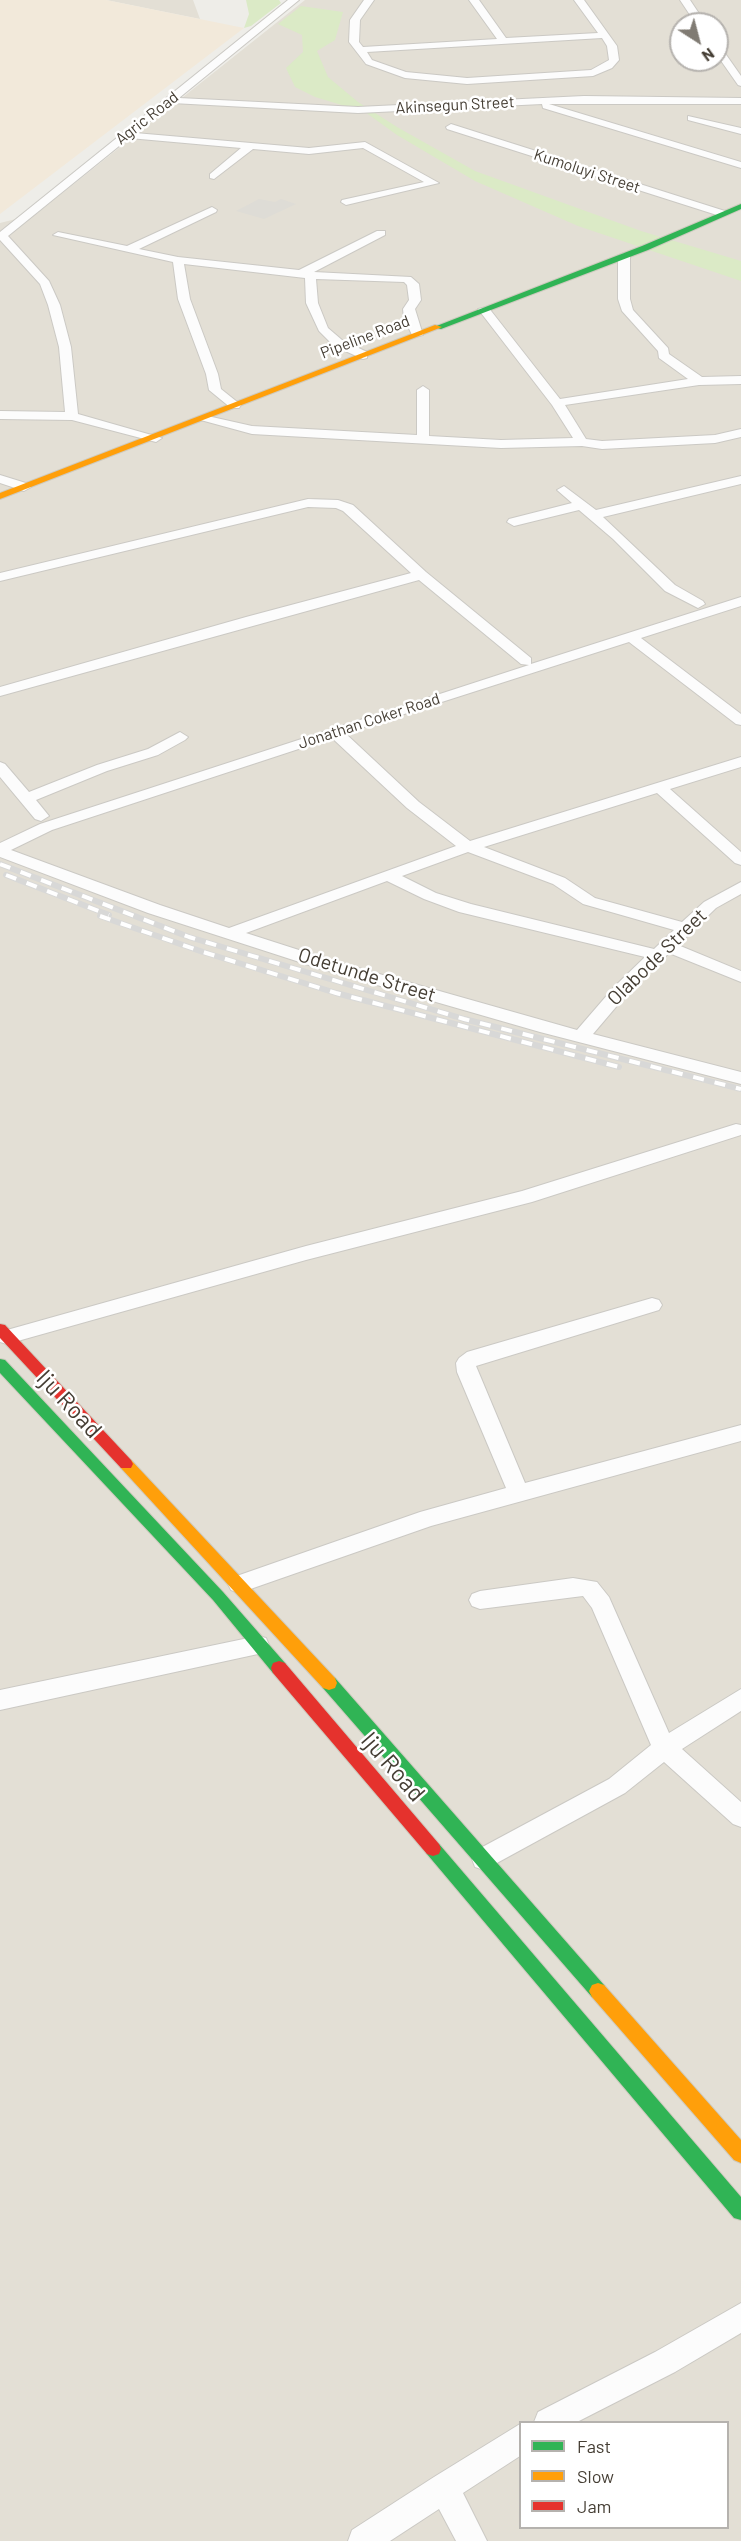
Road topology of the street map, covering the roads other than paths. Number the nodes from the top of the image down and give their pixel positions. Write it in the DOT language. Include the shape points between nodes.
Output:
graph roads {
  1 [pos="369,0"];
  2 [pos="474,0"];
  3 [pos="579,0"];
  4 [pos="289,3"];
  5 [pos="605,35"];
  6 [pos="503,41"];
  7 [pos="360,50"];
  8 [pos="729,66"];
  9 [pos="741,83"];
  10 [pos="170,100"];
  11 [pos="529,101"];
  12 [pos="741,101"];
  13 [pos="692,118"];
  14 [pos="451,127"];
  15 [pos="741,131"];
  16 [pos="125,135"];
  17 [pos="249,147"];
  18 [pos="741,165"];
  19 [pos="214,176"];
  20 [pos="346,202"];
  21 [pos="212,210"];
  22 [pos="735,210"];
  23 [pos="381,233"];
  24 [pos="58,235"];
  25 [pos="1,236"];
  26 [pos="129,249"];
  27 [pos="624,256"];
  28 [pos="178,260"];
  29 [pos="306,275"];
  30 [pos="484,309"];
  31 [pos="417,335"];
  32 [pos="363,356"];
  33 [pos="741,380"];
  34 [pos="699,381"];
  35 [pos="423,390"];
  36 [pos="557,404"];
  37 [pos="235,405"];
  38 [pos="0,415"];
  39 [pos="72,416"];
  40 [pos="203,419"];
  41 [pos="741,433"];
  42 [pos="156,438"];
  43 [pos="423,440"];
  44 [pos="582,442"];
  45 [pos="0,479"];
  46 [pos="741,480"];
  47 [pos="24,487"];
  48 [pos="564,490"];
  49 [pos="0,496"];
  50 [pos="581,505"];
  51 [pos="593,515"];
  52 [pos="514,522"];
  53 [pos="421,575"];
  54 [pos="0,577"];
  55 [pos="741,589"];
  56 [pos="741,601"];
  57 [pos="698,604"];
  58 [pos="630,636"];
  59 [pos="526,661"];
  60 [pos="0,692"];
  61 [pos="741,721"];
  62 [pos="335,732"];
  63 [pos="180,737"];
  64 [pos="741,762"];
  65 [pos="0,767"];
  66 [pos="659,787"];
  67 [pos="26,799"];
  68 [pos="41,816"];
  69 [pos="0,834"];
  70 [pos="468,847"];
  71 [pos="0,850"];
  72 [pos="741,860"];
  73 [pos="388,875"];
  74 [pos="741,887"];
  75 [pos="686,928"];
  76 [pos="231,933"];
  77 [pos="663,951"];
  78 [pos="741,977"];
  79 [pos="581,1037"];
  80 [pos="741,1077"];
  81 [pos="736,1130"];
  82 [pos="652,1305"];
  83 [pos="4,1333"];
  84 [pos="0,1364"];
  85 [pos="741,1432"];
  86 [pos="519,1493"];
  87 [pos="239,1584"];
  88 [pos="480,1600"];
  89 [pos="258,1645"];
  90 [pos="741,1699"];
  91 [pos="0,1700"];
  92 [pos="664,1748"];
  93 [pos="741,1817"];
  94 [pos="484,1859"];
  95 [pos="741,2154"];
  96 [pos="741,2211"];
  97 [pos="741,2317"];
  98 [pos="550,2421"];
  99 [pos="519,2440"];
  100 [pos="444,2487"];
  101 [pos="363,2541"];
  102 [pos="472,2541"];
  1 -- 7 [label="street" via="353,32"];
  2 -- 6 [label="street"];
  3 -- 5 [label="street"];
  4 -- 10 [label="street, Agric Road"];
  5 -- 6 [label="street"];
  5 -- 7 [label="street" via="614,60 603,70 482,81 405,75 378,67"];
  6 -- 7 [label="street"];
  8 -- 9 [label="street"];
  10 -- 11 [label="street, Akinsegun Street" via="358,110"];
  10 -- 16 [label="street, Agric Road"];
  11 -- 12 [label="street, Akinsegun Street"];
  11 -- 18 [label="street"];
  13 -- 15 [label="street"];
  14 -- 22 [label="street, Kumoluyi Street"];
  16 -- 17 [label="street"];
  16 -- 25 [label="street, Agric Road"];
  17 -- 19 [label="street"];
  17 -- 20 [label="street" via="319,151 366,145 434,183"];
  21 -- 26 [label="street"];
  22 -- 27 [label="main road, Pipeline Road"];
  23 -- 29 [label="street"];
  24 -- 26 [label="street"];
  25 -- 39 [label="street" via="45,283 54,305 64,346"];
  26 -- 28 [label="street"];
  27 -- 30 [label="main road, Pipeline Road"];
  27 -- 34 [label="street" via="624,299 628,311 664,351 663,355"];
  28 -- 29 [label="street"];
  28 -- 37 [label="street" via="184,299 215,390"];
  29 -- 31 [label="street" via="412,281 416,300 409,309"];
  29 -- 32 [label="street" via="323,329 338,343"];
  30 -- 31 [label="main road, Pipeline Road"];
  30 -- 36 [label="street"];
  31 -- 32 [label="main road, Pipeline Road"];
  32 -- 37 [label="main road, Pipeline Road"];
  33 -- 34 [label="street"];
  34 -- 36 [label="street"];
  35 -- 43 [label="street"];
  36 -- 44 [label="street"];
  37 -- 40 [label="main road, Pipeline Road"];
  38 -- 39 [label="street"];
  39 -- 42 [label="street"];
  40 -- 42 [label="main road, Pipeline Road"];
  40 -- 43 [label="street" via="252,430"];
  41 -- 44 [label="street" via="716,439 602,445"];
  42 -- 47 [label="main road, Pipeline Road"];
  43 -- 44 [label="street" via="517,445"];
  45 -- 47 [label="street"];
  46 -- 51 [label="street"];
  47 -- 49 [label="main road, Pipeline Road"];
  48 -- 50 [label="street"];
  50 -- 51 [label="street"];
  50 -- 52 [label="street"];
  51 -- 57 [label="street" via="670,588"];
  53 -- 54 [label="street" via="348,508 326,503 308,504"];
  53 -- 59 [label="street"];
  53 -- 60 [label="street"];
  55 -- 57 [label="street, Jonathan Coker Road"];
  56 -- 58 [label="street, Jonathan Coker Road"];
  57 -- 59 [label="street, Jonathan Coker Road"];
  58 -- 61 [label="street"];
  58 -- 62 [label="street, Jonathan Coker Road"];
  59 -- 68 [label="street, Jonathan Coker Road"];
  62 -- 70 [label="street" via="413,805"];
  62 -- 71 [label="street, Jonathan Coker Road" via="46,827"];
  63 -- 67 [label="street" via="153,752"];
  64 -- 66 [label="street"];
  65 -- 67 [label="street"];
  66 -- 70 [label="street"];
  66 -- 72 [label="street"];
  67 -- 68 [label="street"];
  68 -- 69 [label="street, Jonathan Coker Road"];
  70 -- 73 [label="street"];
  70 -- 75 [label="street" via="559,881 589,901"];
  71 -- 76 [label="street, Odetunde Street" via="113,894"];
  73 -- 76 [label="street"];
  73 -- 77 [label="street" via="465,908"];
  74 -- 75 [label="street, Olabode Street" via="710,905"];
  75 -- 77 [label="street, Olabode Street"];
  76 -- 79 [label="street, Odetunde Street" via="324,964"];
  77 -- 78 [label="street"];
  77 -- 79 [label="street, Olabode Street" via="621,990"];
  79 -- 80 [label="street, Odetunde Street"];
  81 -- 83 [label="street" via="525,1197"];
  82 -- 86 [label="street" via="474,1357 466,1363"];
  83 -- 87 [label="main road, Iju Road"];
  84 -- 89 [label="main road, Iju Road" via="218,1596"];
  85 -- 86 [label="street"];
  86 -- 87 [label="street" via="428,1518"];
  87 -- 94 [label="main road, Iju Road"];
  88 -- 92 [label="street" via="589,1588 601,1603"];
  89 -- 91 [label="street"];
  89 -- 96 [label="main road, Iju Road"];
  90 -- 92 [label="street"];
  92 -- 93 [label="street"];
  92 -- 94 [label="street" via="617,1786"];
  94 -- 95 [label="main road, Iju Road"];
  97 -- 98 [label="street" via="665,2362"];
  99 -- 100 [label="street"];
  100 -- 101 [label="street"];
  100 -- 102 [label="street"];
}
